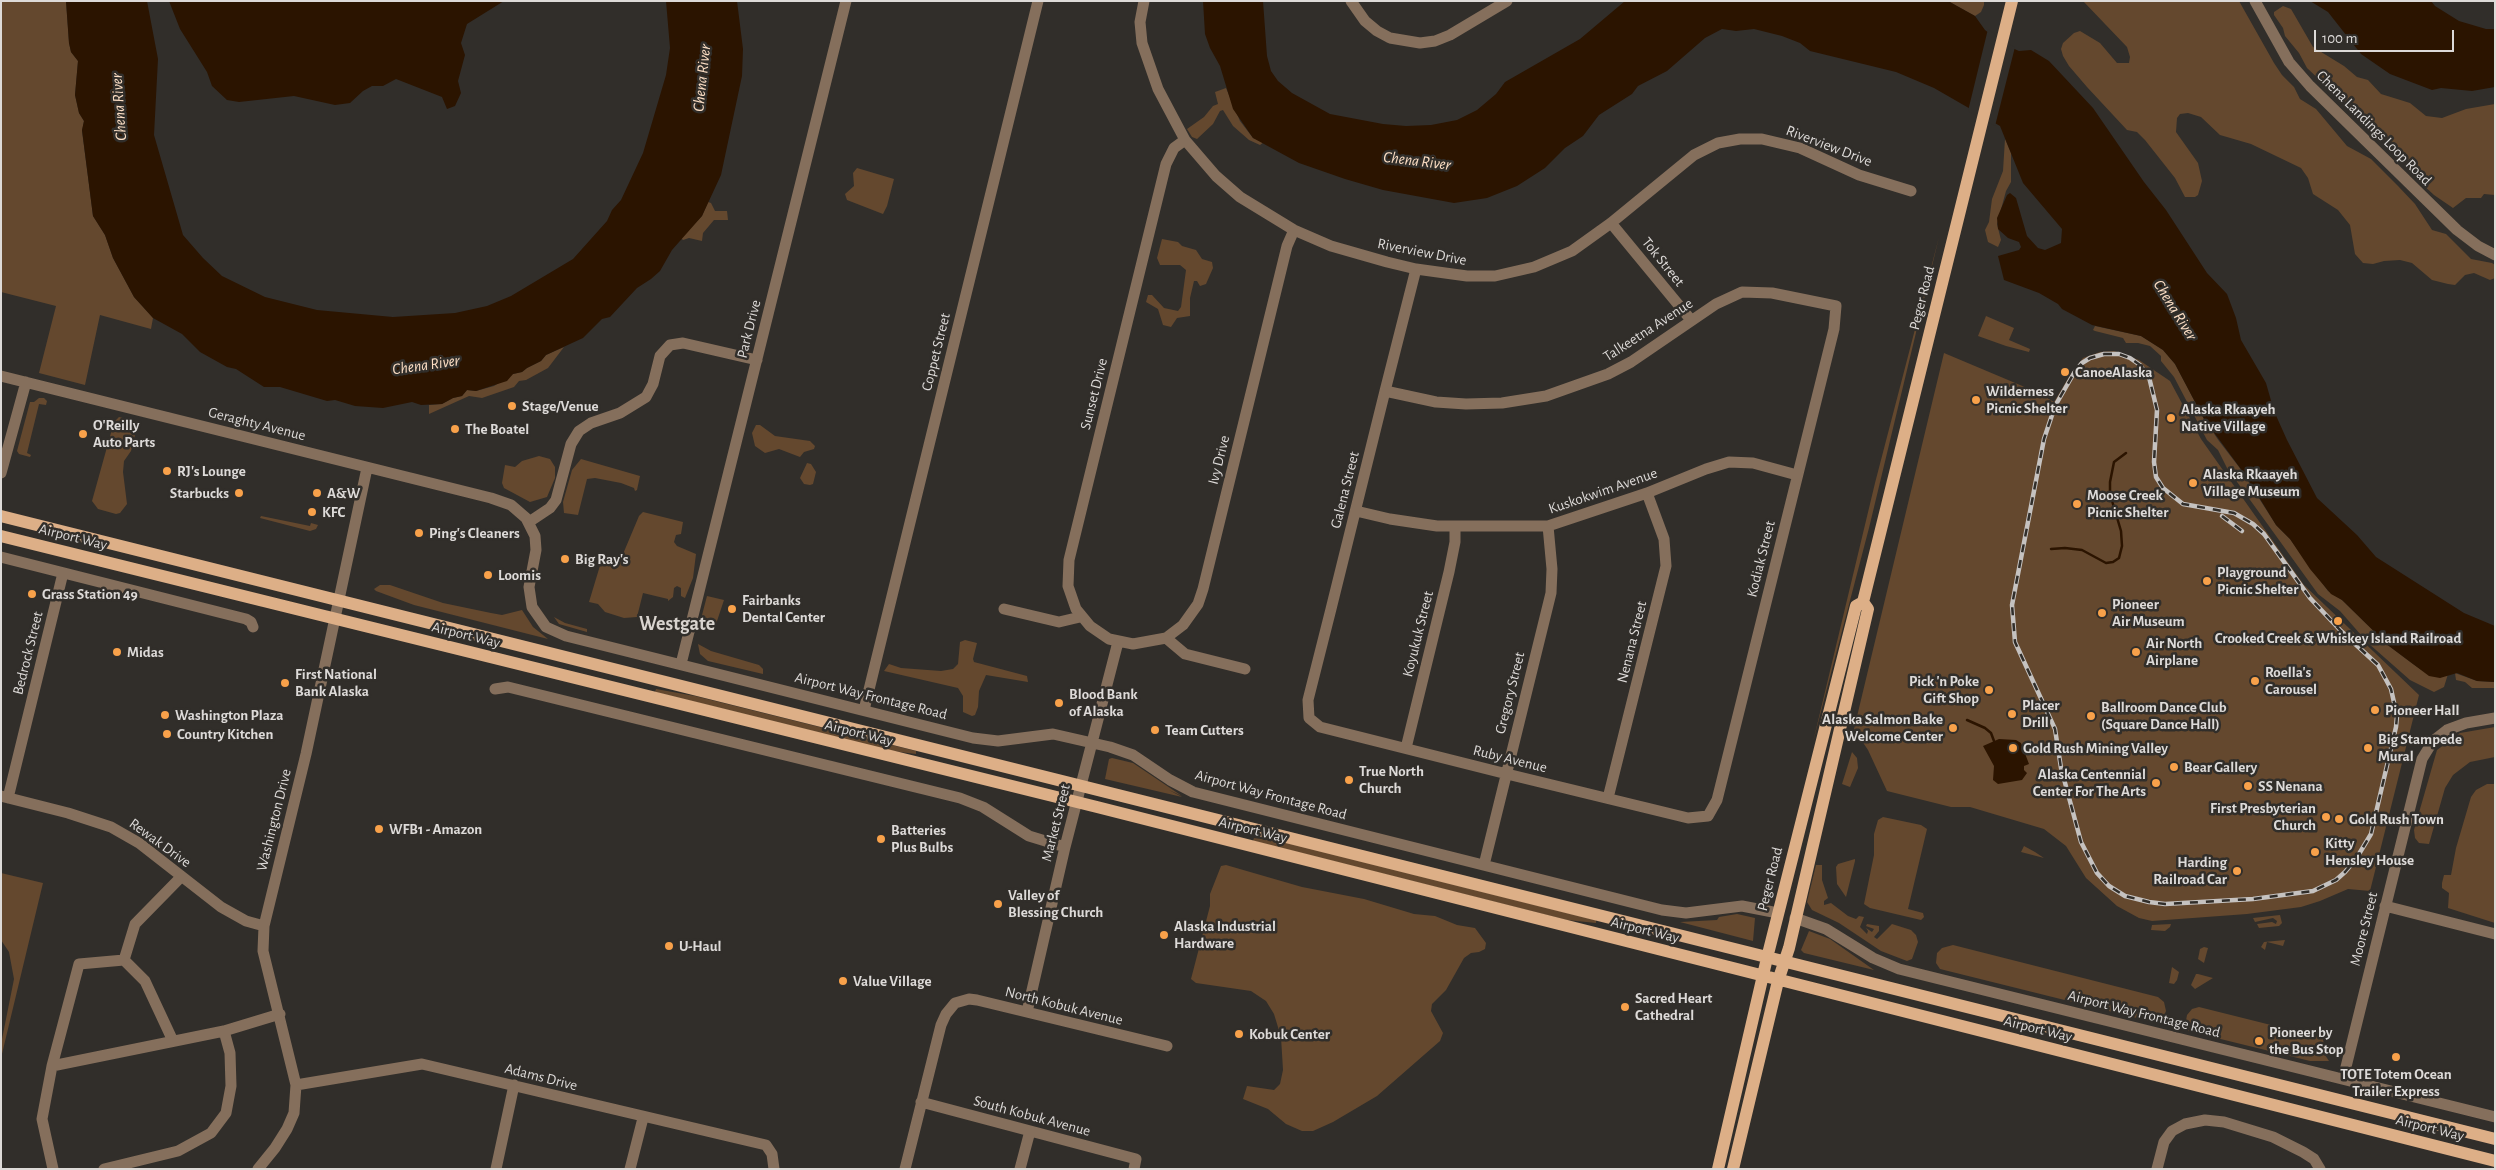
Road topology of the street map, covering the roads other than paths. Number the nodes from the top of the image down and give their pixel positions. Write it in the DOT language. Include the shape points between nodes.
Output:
graph roads {
  1 [pos="846,1"];
  2 [pos="1038,1"];
  3 [pos="1144,1"];
  4 [pos="1351,1"];
  5 [pos="1507,1"];
  6 [pos="2012,1"];
  7 [pos="2255,1"];
  8 [pos="1185,140"];
  9 [pos="1911,191"];
  10 [pos="1611,223"];
  11 [pos="1294,230"];
  12 [pos="2495,255"];
  13 [pos="1416,269"];
  14 [pos="1836,306"];
  15 [pos="1691,320"];
  16 [pos="756,360"];
  17 [pos="1,376"];
  18 [pos="26,382"];
  19 [pos="1385,391"];
  20 [pos="367,468"];
  21 [pos="1,473"];
  22 [pos="1797,475"];
  23 [pos="1647,493"];
  24 [pos="1356,511"];
  25 [pos="1,516"];
  26 [pos="529,522"];
  27 [pos="1548,526"];
  28 [pos="1455,527"];
  29 [pos="1,536"];
  30 [pos="1,557"];
  31 [pos="63,573"];
  32 [pos="338,601"];
  33 [pos="1864,602"];
  34 [pos="1004,609"];
  35 [pos="334,617"];
  36 [pos="1080,617"];
  37 [pos="253,627"];
  38 [pos="1166,638"];
  39 [pos="1118,642"];
  40 [pos="681,664"];
  41 [pos="1245,669"];
  42 [pos="495,689"];
  43 [pos="864,710"];
  44 [pos="1309,718"];
  45 [pos="2495,718"];
  46 [pos="1092,743"];
  47 [pos="1406,748"];
  48 [pos="1506,774"];
  49 [pos="1081,786"];
  50 [pos="5,797"];
  51 [pos="1608,798"];
  52 [pos="1076,802"];
  53 [pos="1708,816"];
  54 [pos="1066,847"];
  55 [pos="1484,864"];
  56 [pos="181,877"];
  57 [pos="2385,906"];
  58 [pos="1778,913"];
  59 [pos="1795,918"];
  60 [pos="264,926"];
  61 [pos="2495,934"];
  62 [pos="1767,958"];
  63 [pos="124,960"];
  64 [pos="1784,962"];
  65 [pos="1762,977"];
  66 [pos="1778,981"];
  67 [pos="1027,1012"];
  68 [pos="280,1014"];
  69 [pos="224,1031"];
  70 [pos="173,1041"];
  71 [pos="1166,1046"];
  72 [pos="52,1066"];
  73 [pos="2343,1079"];
  74 [pos="296,1085"];
  75 [pos="514,1085"];
  76 [pos="921,1102"];
  77 [pos="2495,1117"];
  78 [pos="643,1118"];
  79 [pos="1030,1131"];
  80 [pos="2495,1139"];
  81 [pos="2495,1161"];
  82 [pos="1135,1164"];
  83 [pos="53,1169"];
  84 [pos="104,1169"];
  85 [pos="258,1169"];
  86 [pos="496,1169"];
  87 [pos="630,1169"];
  88 [pos="774,1169"];
  89 [pos="905,1169"];
  90 [pos="1020,1169"];
  91 [pos="1718,1169"];
  92 [pos="1733,1169"];
  93 [pos="2157,1169"];
  94 [pos="2320,1169"];
  1 -- 16 [label="street, Park Drive"];
  2 -- 43 [label="street, Coppet Street"];
  3 -- 8 [label="street, Riverview Drive" via="1140,22 1143,50 1158,89"];
  4 -- 5 [label="street" via="1365,22 1377,31 1390,38 1420,43 1450,35"];
  6 -- 33 [label="main road, Peger Road"];
  7 -- 12 [label="street, Chena Landings Loop Road" via="2279,46 2310,86 2457,230"];
  8 -- 11 [label="street, Riverview Drive" via="1216,176 1240,197"];
  8 -- 36 [label="street, Sunset Drive" via="1174,148 1166,164 1069,560 1069,593"];
  9 -- 10 [label="street, Riverview Drive" via="1858,175 1800,148 1762,139 1740,139 1718,143 1694,155"];
  10 -- 13 [label="street, Riverview Drive" via="1572,251 1515,272 1467,276"];
  10 -- 15 [label="street, Tok Street"];
  11 -- 13 [label="street, Riverview Drive" via="1331,246"];
  11 -- 38 [label="street, Ivy Drive" via="1287,246 1201,597 1183,625"];
  13 -- 19 [label="street, Galena Street"];
  14 -- 15 [label="street, Talkeetna Avenue" via="1776,293 1749,291 1724,299"];
  14 -- 22 [label="street, Kodiak Street" via="1834,329"];
  15 -- 19 [label="street, Talkeetna Avenue" via="1631,362 1549,396 1466,404 1436,402"];
  16 -- 26 [label="street" via="683,343 670,345 660,356 646,397 620,413 584,426 574,438 558,496 550,508"];
  16 -- 40 [label="street, Park Drive"];
  17 -- 18 [label="street, Geraghty Avenue"];
  18 -- 20 [label="street, Geraghty Avenue"];
  18 -- 21 [label="street"];
  19 -- 24 [label="street, Galena Street"];
  20 -- 26 [label="street, Geraghty Avenue" via="505,503 517,509"];
  20 -- 32 [label="street, Washington Drive"];
  22 -- 23 [label="street, Kuskokwim Avenue" via="1753,463 1729,462 1706,468"];
  22 -- 53 [label="street, Kodiak Street" via="1717,800"];
  23 -- 27 [label="street, Kuskokwim Avenue"];
  23 -- 51 [label="street, Nenana Street" via="1664,539 1666,566"];
  24 -- 28 [label="street, Kuskokwim Avenue"];
  24 -- 44 [label="street, Galena Street" via="1308,700"];
  25 -- 32 [label="main road, Airport Way"];
  26 -- 40 [label="street, Airport Way Frontage Road" via="536,544 528,593 537,618 566,636"];
  27 -- 28 [label="street, Kuskokwim Avenue"];
  27 -- 48 [label="street, Gregory Street" via="1551,593"];
  28 -- 47 [label="street, Koyukuk Street" via="1449,572"];
  29 -- 35 [label="main road, Airport Way"];
  30 -- 31 [label="street"];
  31 -- 37 [label="street" via="246,619"];
  31 -- 50 [label="street, Bedrock Street"];
  32 -- 35 [label="street, Washington Drive"];
  32 -- 49 [label="main road, Airport Way"];
  33 -- 58 [label="main road, Peger Road" via="1856,606"];
  33 -- 59 [label="main road, Peger Road" via="1868,609"];
  34 -- 36 [label="street" via="1059,622"];
  35 -- 52 [label="main road, Airport Way"];
  35 -- 60 [label="street, Washington Drive" via="306,754"];
  36 -- 39 [label="street, Sunset Drive" via="1100,634"];
  38 -- 39 [label="street, Ivy Drive" via="1140,644"];
  38 -- 41 [label="street" via="1185,654"];
  39 -- 46 [label="street, Market Street"];
  40 -- 43 [label="street, Airport Way Frontage Road"];
  42 -- 54 [label="street" via="508,687 960,798 983,806 1029,836"];
  43 -- 46 [label="street, Airport Way Frontage Road" via="990,740 1044,734"];
  44 -- 47 [label="street, Ruby Avenue" via="1320,727"];
  45 -- 57 [label="street, Moore Street" via="2466,722 2441,734 2429,746 2422,759"];
  46 -- 49 [label="street, Market Street"];
  46 -- 55 [label="street, Airport Way Frontage Road" via="1133,755 1193,792"];
  47 -- 48 [label="street, Ruby Avenue"];
  48 -- 51 [label="street, Ruby Avenue"];
  48 -- 55 [label="street, Gregory Street"];
  49 -- 52 [label="street, Market Street"];
  49 -- 62 [label="main road, Airport Way"];
  50 -- 56 [label="street, Rewak Drive" via="111,827 139,843"];
  51 -- 53 [label="street, Ruby Avenue" via="1688,818"];
  52 -- 54 [label="street, Market Street"];
  52 -- 65 [label="main road, Airport Way"];
  54 -- 67 [label="street, Market Street"];
  55 -- 58 [label="street, Airport Way Frontage Road" via="1672,912 1742,906"];
  56 -- 60 [label="street, Rewak Drive" via="235,916"];
  56 -- 63 [label="street" via="135,924"];
  57 -- 61 [label="street"];
  57 -- 73 [label="street, Moore Street"];
  58 -- 62 [label="main road, Peger Road"];
  59 -- 64 [label="main road, Peger Road"];
  59 -- 73 [label="street, Airport Way Frontage Road" via="1826,929 1867,955 1899,969"];
  60 -- 68 [label="street, Washington Drive" via="263,951"];
  62 -- 64 [label="main road, Airport Way"];
  62 -- 65 [label="main road, Peger Road"];
  63 -- 70 [label="street" via="145,981"];
  63 -- 72 [label="street" via="79,964"];
  64 -- 66 [label="main road, Peger Road"];
  64 -- 80 [label="main road, Airport Way"];
  65 -- 66 [label="main road, Airport Way"];
  65 -- 91 [label="main road, Peger Road"];
  66 -- 81 [label="main road, Airport Way"];
  66 -- 92 [label="main road, Peger Road"];
  67 -- 71 [label="street, North Kobuk Avenue"];
  67 -- 76 [label="street, North Kobuk Avenue" via="969,999 955,1003 941,1025"];
  68 -- 69 [label="street"];
  68 -- 74 [label="street, Washington Drive"];
  69 -- 70 [label="street"];
  69 -- 84 [label="street" via="230,1053 231,1086 226,1113 211,1133 178,1151"];
  70 -- 72 [label="street"];
  72 -- 83 [label="street" via="42,1119"];
  73 -- 77 [label="street, Airport Way Frontage Road"];
  74 -- 75 [label="street, Adams Drive" via="422,1064"];
  74 -- 85 [label="street, Washington Drive" via="294,1113 287,1129"];
  75 -- 78 [label="street, Adams Drive"];
  75 -- 86 [label="street"];
  76 -- 79 [label="street, South Kobuk Avenue"];
  76 -- 89 [label="street"];
  78 -- 87 [label="street"];
  78 -- 88 [label="street, Adams Drive" via="766,1146 772,1154"];
  79 -- 82 [label="street, South Kobuk Avenue"];
  79 -- 90 [label="street"];
  93 -- 94 [label="street" via="2164,1142 2172,1131 2184,1124 2206,1120 2224,1122 2272,1137 2314,1159"];
}
